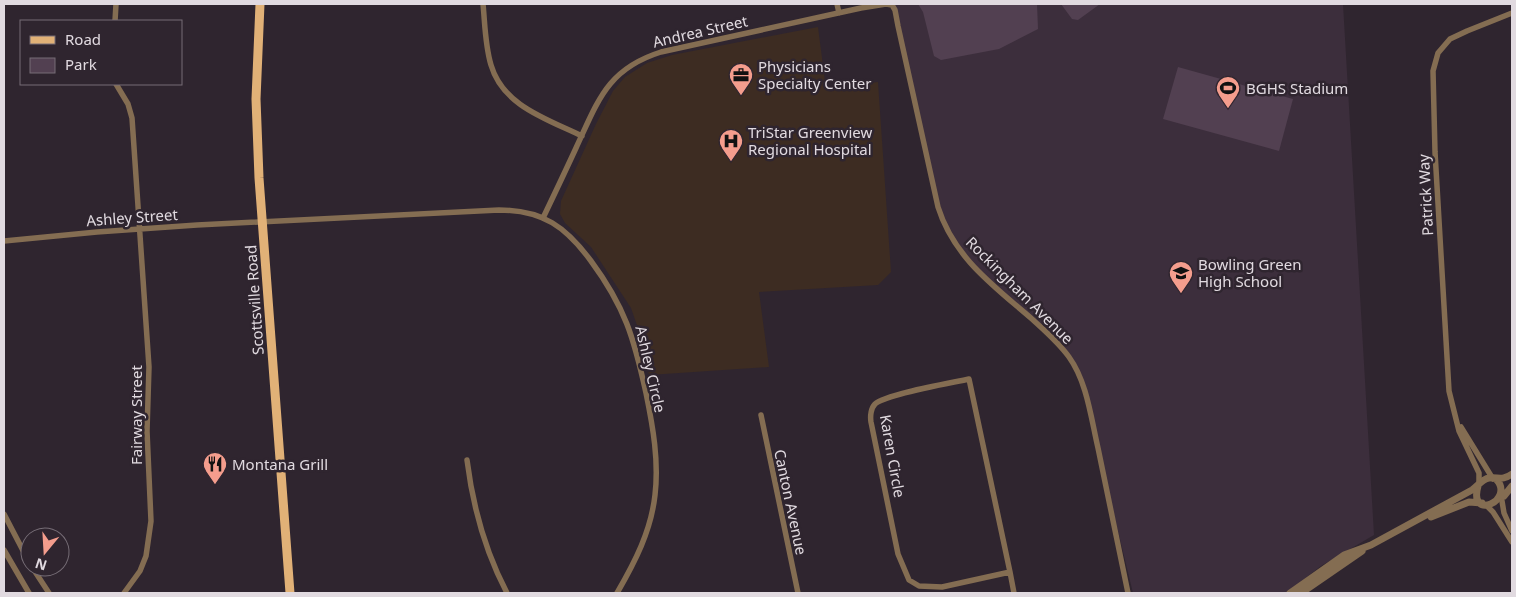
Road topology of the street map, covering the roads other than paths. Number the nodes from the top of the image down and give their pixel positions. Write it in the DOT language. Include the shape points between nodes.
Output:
graph roads {
  1 [pos="116,4"];
  2 [pos="260,4"];
  3 [pos="483,4"];
  4 [pos="837,4"];
  5 [pos="892,5"];
  6 [pos="839,13"];
  7 [pos="1512,13"];
  8 [pos="115,20"];
  9 [pos="117,85"];
  10 [pos="582,136"];
  11 [pos="543,218"];
  12 [pos="262,222"];
  13 [pos="138,229"];
  14 [pos="4,241"];
  15 [pos="761,415"];
  16 [pos="1457,421"];
  17 [pos="467,460"];
  18 [pos="1512,474"];
  19 [pos="1495,479"];
  20 [pos="1479,485"];
  21 [pos="1512,486"];
  22 [pos="1503,499"];
  23 [pos="1484,504"];
  24 [pos="4,514"];
  25 [pos="1396,531"];
  26 [pos="1512,531"];
  27 [pos="1512,542"];
  28 [pos="1370,544"];
  29 [pos="20,545"];
  30 [pos="4,550"];
  31 [pos="1010,572"];
  32 [pos="39,577"];
  33 [pos="28,593"];
  34 [pos="49,593"];
  35 [pos="124,593"];
  36 [pos="290,593"];
  37 [pos="507,593"];
  38 [pos="617,593"];
  39 [pos="798,593"];
  40 [pos="1014,593"];
  41 [pos="1128,593"];
  42 [pos="1290,593"];
  43 [pos="1301,593"];
  1 -- 8 [label="street"];
  2 -- 12 [label="main road, Scottsville Road" via="256,122"];
  3 -- 10 [label="street" via="488,55 501,86 526,109"];
  4 -- 6 [label="street"];
  5 -- 6 [label="street, Andrea Street"];
  5 -- 41 [label="street, Rockingham Avenue" via="938,207 947,230 974,267 1064,350 1081,381"];
  6 -- 10 [label="street, Andrea Street" via="642,59 625,69 605,89"];
  7 -- 16 [label="street, Patrick Way" via="1450,40 1438,53 1433,71 1432,105 1449,390"];
  9 -- 13 [label="street, Fairway Street" via="132,118"];
  10 -- 11 [label="street, Andrea Street"];
  11 -- 12 [label="street, Ashley Circle" via="521,211 500,210"];
  11 -- 38 [label="street, Ashley Circle" via="572,238 615,296 632,334 648,403 657,461 653,508 644,540"];
  12 -- 13 [label="street, Ashley Street"];
  12 -- 36 [label="main road, Scottsville Road"];
  13 -- 14 [label="street, Ashley Street"];
  13 -- 35 [label="street, Fairway Street" via="149,367 150,521 146,556 140,571"];
  15 -- 39 [label="street, Canton Avenue"];
  16 -- 19 [label="street, Patrick Way"];
  16 -- 20 [label="street, Patrick Way" via="1479,473"];
  17 -- 37 [label="street" via="482,537"];
  18 -- 19 [label="street"];
  19 -- 20 [label="street" via="1484,480"];
  19 -- 22 [label="street" via="1504,487"];
  20 -- 23 [label="street" via="1477,493"];
  20 -- 25 [label="street"];
  21 -- 22 [label="street"];
  22 -- 23 [label="street" via="1495,506"];
  22 -- 26 [label="street" via="1504,513"];
  23 -- 25 [label="street" via="1462,504"];
  23 -- 27 [label="street"];
  24 -- 29 [label="street"];
  25 -- 28 [label="street"];
  28 -- 42 [label="street" via="1344,555"];
  28 -- 43 [label="street"];
  30 -- 33 [label="street"];
  31 -- 31 [label="street, Karen Circle" via="969,379 886,397 874,405 871,422 898,554 909,580 919,586 942,587"];
  31 -- 40 [label="street, Karen Circle"];
  32 -- 34 [label="street"];
}
